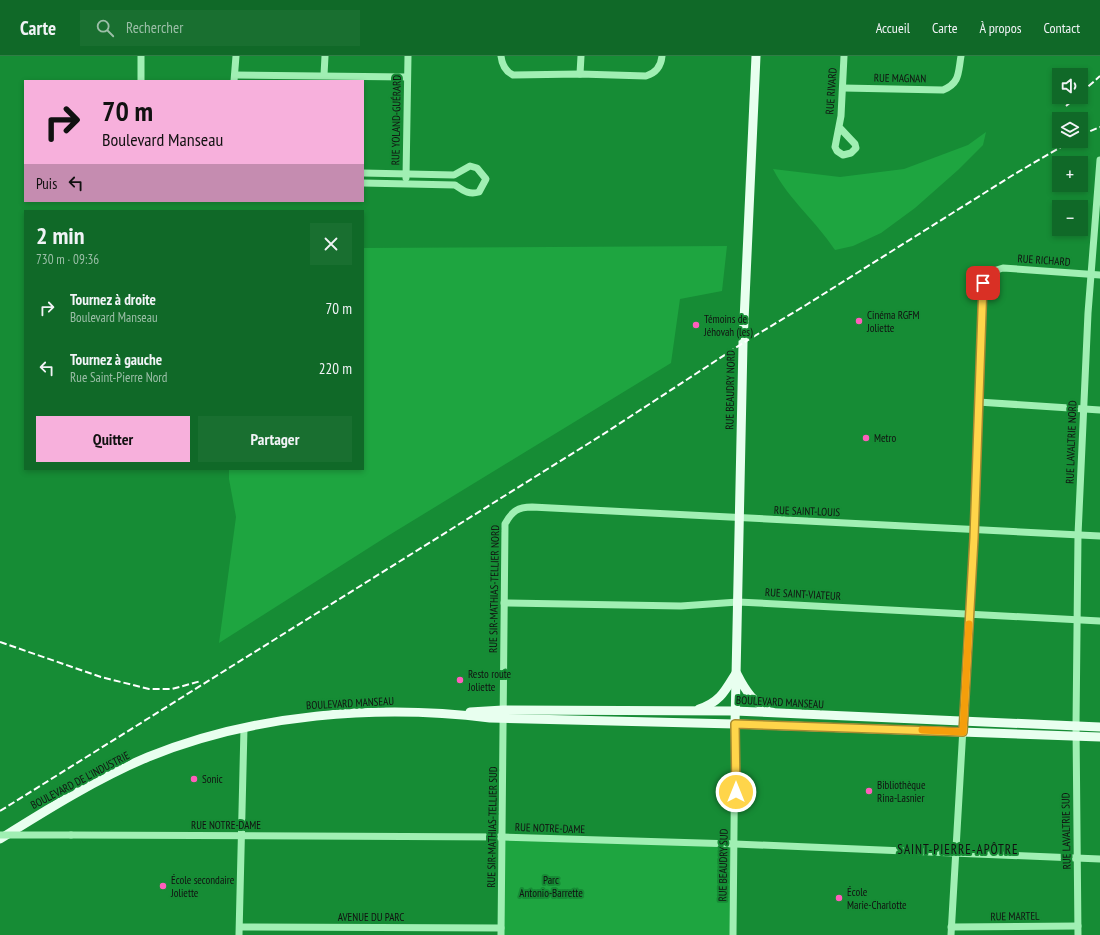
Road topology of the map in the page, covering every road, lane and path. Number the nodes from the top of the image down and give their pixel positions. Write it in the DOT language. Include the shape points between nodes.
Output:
graph roads {
  1 [pos="142,56"];
  2 [pos="236,56"];
  3 [pos="325,56"];
  4 [pos="408,56"];
  5 [pos="501,56"];
  6 [pos="581,56"];
  7 [pos="662,56"];
  8 [pos="756,56"];
  9 [pos="844,56"];
  10 [pos="961,56"];
  11 [pos="580,74"];
  12 [pos="324,75"];
  13 [pos="407,77"];
  14 [pos="235,78"];
  15 [pos="141,80"];
  16 [pos="843,88"];
  17 [pos="839,127"];
  18 [pos="1100,160"];
  19 [pos="364,173"];
  20 [pos="406,174"];
  21 [pos="364,183"];
  22 [pos="406,184"];
  23 [pos="1091,275"];
  24 [pos="1100,275"];
  25 [pos="978,402"];
  26 [pos="1084,409"];
  27 [pos="1100,410"];
  28 [pos="515,511"];
  29 [pos="740,518"];
  30 [pos="974,529"];
  31 [pos="1078,535"];
  32 [pos="1100,536"];
  33 [pos="738,602"];
  34 [pos="504,603"];
  35 [pos="970,614"];
  36 [pos="1078,620"];
  37 [pos="1100,621"];
  38 [pos="736,673"];
  39 [pos="735,711"];
  40 [pos="688,712"];
  41 [pos="503,714"];
  42 [pos="775,714"];
  43 [pos="963,721"];
  44 [pos="735,724"];
  45 [pos="1076,726"];
  46 [pos="1100,727"];
  47 [pos="244,728"];
  48 [pos="963,732"];
  49 [pos="1076,736"];
  50 [pos="1100,737"];
  51 [pos="0,835"];
  52 [pos="241,835"];
  53 [pos="504,837"];
  54 [pos="0,839"];
  55 [pos="735,844"];
  56 [pos="955,852"];
  57 [pos="1077,858"];
  58 [pos="1100,859"];
  59 [pos="1078,926"];
  60 [pos="240,927"];
  61 [pos="951,931"];
  62 [pos="501,932"];
  63 [pos="239,935"];
  64 [pos="733,935"];
  65 [pos="1078,935"];
  1 -- 15 [label="street"];
  2 -- 14 [label="street"];
  3 -- 12 [label="street"];
  4 -- 13 [label="street, RUE YOLAND-GUÉRARD"];
  5 -- 11 [label="street" via="502,65 512,76"];
  6 -- 11 [label="street"];
  7 -- 11 [label="street" via="657,70 646,76"];
  8 -- 29 [label="main road, RUE BEAUDRY NORD" via="743,343"];
  9 -- 16 [label="street, RUE RIVARD"];
  10 -- 16 [label="street, RUE MAGNAN" via="954,84 943,90"];
  12 -- 13 [label="street"];
  12 -- 14 [label="street"];
  13 -- 20 [label="street, RUE YOLAND-GUÉRARD"];
  16 -- 17 [label="street, RUE RIVARD"];
  18 -- 23 [label="street, RUE LAVALTRIE NORD"];
  19 -- 20 [label="street"];
  20 -- 22 [label="street, RUE YOLAND-GUÉRARD"];
  20 -- 22 [label="street" via="454,174 470,166 477,168 486,179 479,192 473,194 455,185"];
  21 -- 22 [label="street"];
  23 -- 24 [label="street, RUE RICHARD"];
  23 -- 25 [label="street, RUE RICHARD" via="1003,268 987,273 983,283"];
  23 -- 26 [label="street, RUE LAVALTRIE NORD"];
  25 -- 26 [label="street"];
  25 -- 30 [label="street"];
  26 -- 27 [label="street"];
  26 -- 31 [label="street, RUE LAVALTRIE NORD"];
  28 -- 29 [label="street, RUE SAINT-LOUIS" via="520,507 532,507"];
  28 -- 34 [label="street, RUE SIR-MATHIAS-TELLIER NORD" via="505,524"];
  29 -- 30 [label="street, RUE SAINT-LOUIS"];
  29 -- 33 [label="main road, RUE BEAUDRY NORD"];
  30 -- 31 [label="street, RUE SAINT-LOUIS"];
  30 -- 35 [label="street"];
  31 -- 32 [label="street, RUE SAINT-LOUIS"];
  31 -- 36 [label="street, RUE LAVALTRIE NORD"];
  33 -- 34 [label="street, RUE SAINT-VIATEUR" via="681,606"];
  33 -- 35 [label="street, RUE SAINT-VIATEUR"];
  33 -- 38 [label="main road, RUE BEAUDRY NORD"];
  34 -- 41 [label="street, RUE SIR-MATHIAS-TELLIER NORD"];
  35 -- 36 [label="street, RUE SAINT-VIATEUR"];
  35 -- 43 [label="street"];
  36 -- 37 [label="street, RUE SAINT-VIATEUR"];
  36 -- 45 [label="street, RUE LAVALTRIE NORD"];
  38 -- 39 [label="main road, RUE BEAUDRY NORD"];
  38 -- 40 [label="main road" via="718,700"];
  38 -- 42 [label="main road" via="746,693"];
  39 -- 40 [label="main road, BOULEVARD MANSEAU"];
  39 -- 42 [label="main road, BOULEVARD MANSEAU"];
  39 -- 44 [label="main road, RUE BEAUDRY NORD"];
  40 -- 41 [label="main road, BOULEVARD MANSEAU"];
  41 -- 44 [label="main road, BOULEVARD MANSEAU"];
  41 -- 47 [label="main road, BOULEVARD MANSEAU" via="486,710 458,714 347,714 302,718"];
  41 -- 53 [label="street, RUE SIR-MATHIAS-TELLIER SUD"];
  42 -- 43 [label="main road, BOULEVARD MANSEAU"];
  43 -- 45 [label="main road, BOULEVARD MANSEAU"];
  43 -- 48 [label="street"];
  44 -- 48 [label="main road, BOULEVARD MANSEAU"];
  44 -- 55 [label="street, RUE BEAUDRY SUD"];
  45 -- 46 [label="main road, BOULEVARD MANSEAU"];
  45 -- 49 [label="street, RUE LAVALTRIE SUD"];
  47 -- 52 [label="street"];
  47 -- 54 [label="main road, BOULEVARD DE L'INDUSTRIE" via="173,748 124,768 62,801"];
  48 -- 49 [label="main road, BOULEVARD MANSEAU"];
  48 -- 56 [label="street"];
  49 -- 50 [label="main road, BOULEVARD MANSEAU"];
  49 -- 57 [label="street, RUE LAVALTRIE SUD"];
  51 -- 52 [label="street, RUE NOTRE-DAME, bridge"];
  52 -- 53 [label="street, RUE NOTRE-DAME"];
  52 -- 60 [label="street"];
  53 -- 55 [label="street, RUE NOTRE-DAME"];
  53 -- 62 [label="street, RUE SIR-MATHIAS-TELLIER SUD"];
  55 -- 56 [label="street, RUE NOTRE-DAME"];
  55 -- 64 [label="street, RUE BEAUDRY SUD"];
  56 -- 57 [label="street, RUE NOTRE-DAME"];
  56 -- 61 [label="street"];
  57 -- 58 [label="street, RUE NOTRE-DAME"];
  57 -- 59 [label="street, RUE LAVALTRIE SUD"];
  59 -- 61 [label="street, RUE MARTEL"];
  59 -- 65 [label="street, RUE LAVALTRIE SUD"];
  60 -- 62 [label="street, AVENUE DU PARC"];
  60 -- 63 [label="street"];
}
